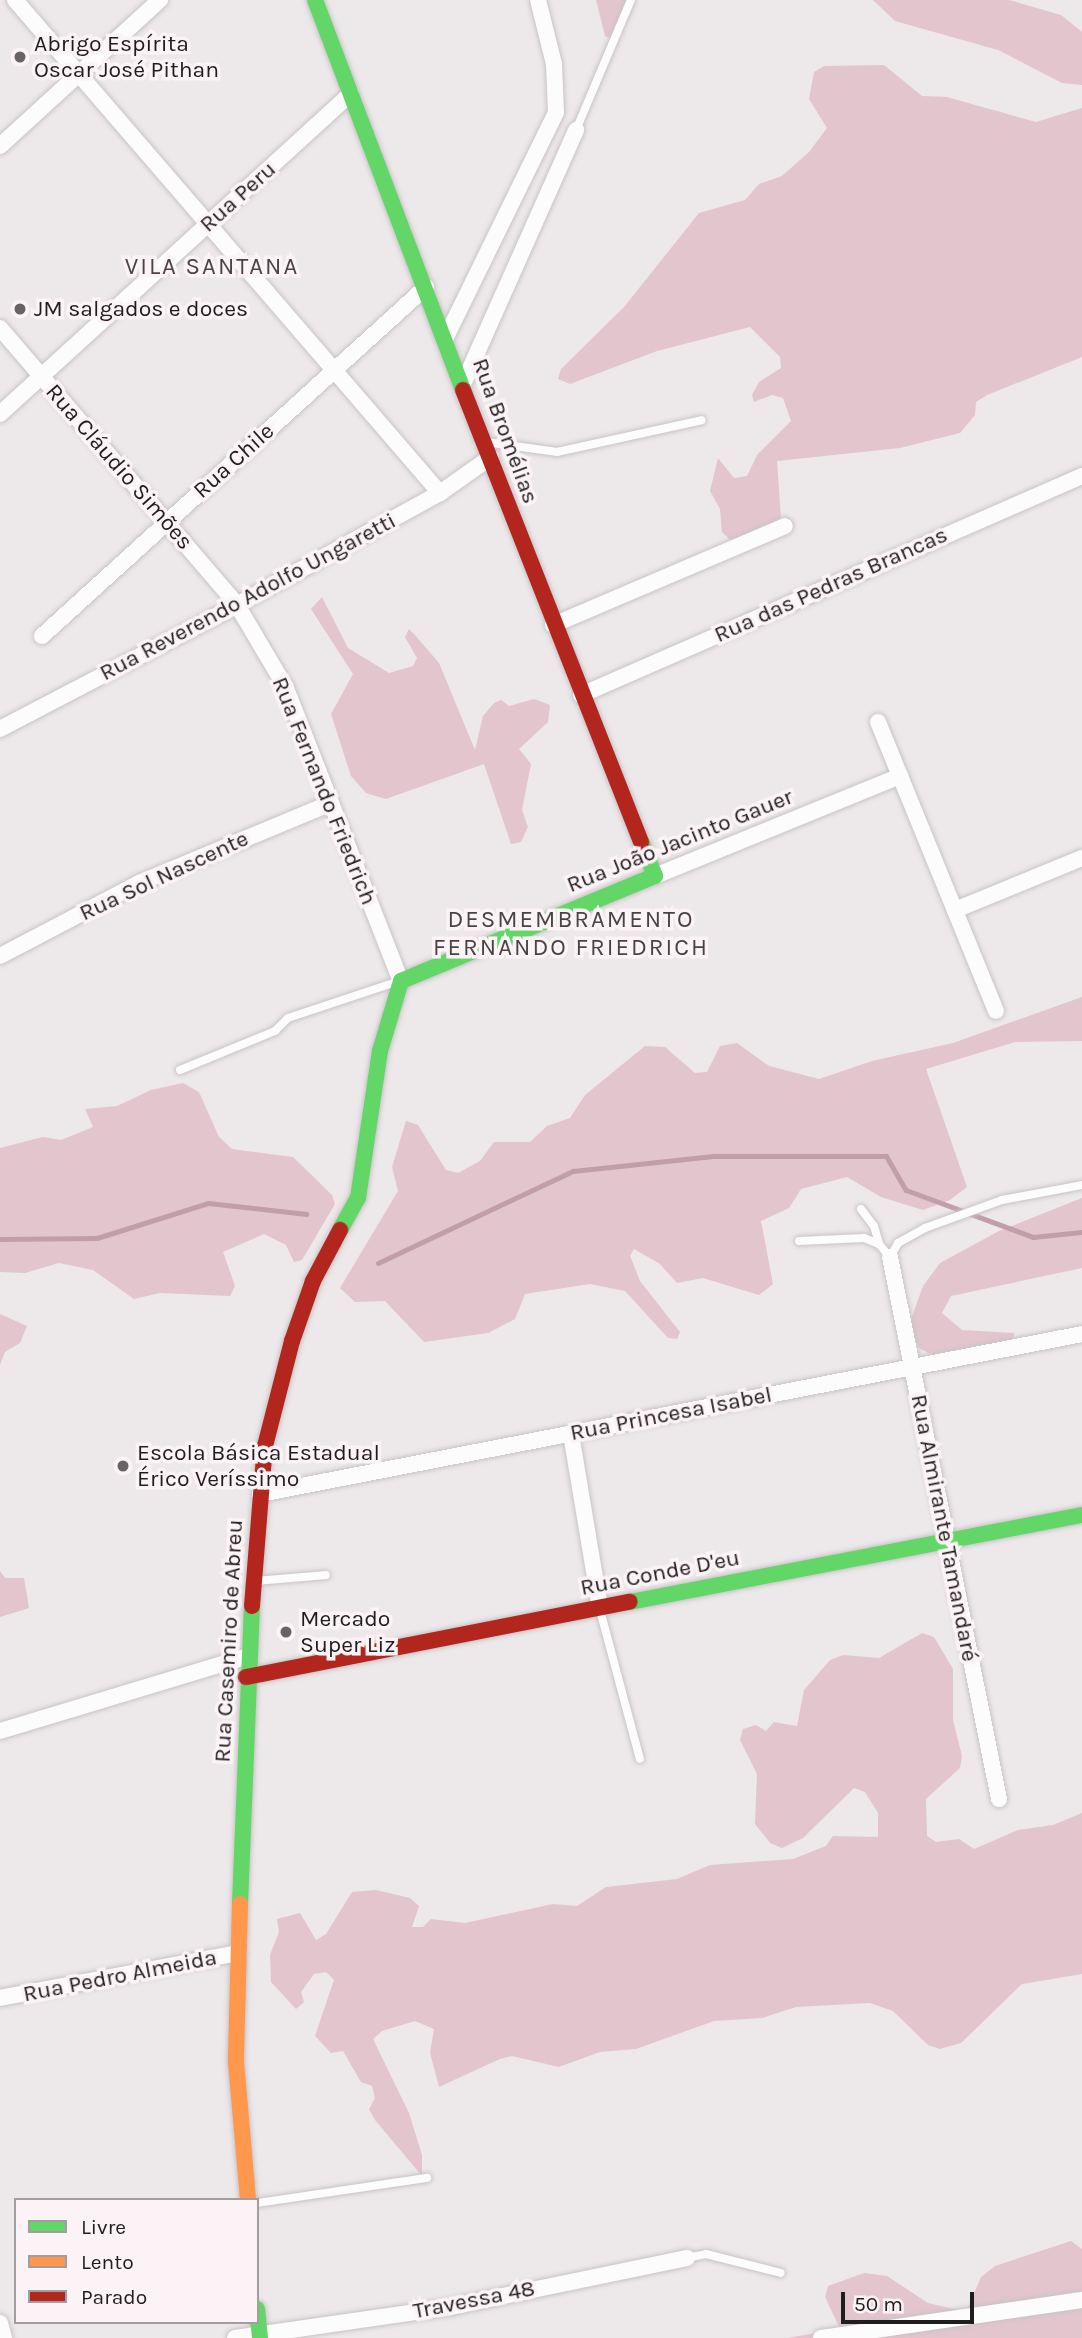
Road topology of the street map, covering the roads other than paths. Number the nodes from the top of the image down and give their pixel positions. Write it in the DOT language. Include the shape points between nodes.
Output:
graph roads {
  1 [pos="15,0"];
  2 [pos="160,0"];
  3 [pos="315,0"];
  4 [pos="538,0"];
  5 [pos="631,0"];
  6 [pos="80,75"];
  7 [pos="351,93"];
  8 [pos="576,130"];
  9 [pos="0,146"];
  10 [pos="517,194"];
  11 [pos="545,202"];
  12 [pos="209,224"];
  13 [pos="426,287"];
  14 [pos="0,328"];
  15 [pos="446,337"];
  16 [pos="334,372"];
  17 [pos="41,376"];
  18 [pos="464,382"];
  19 [pos="0,414"];
  20 [pos="702,420"];
  21 [pos="489,450"];
  22 [pos="1082,476"];
  23 [pos="440,493"];
  24 [pos="167,523"];
  25 [pos="785,526"];
  26 [pos="237,605"];
  27 [pos="553,625"];
  28 [pos="42,635"];
  29 [pos="581,695"];
  30 [pos="878,722"];
  31 [pos="0,729"];
  32 [pos="900,776"];
  33 [pos="331,803"];
  34 [pos="1082,859"];
  35 [pos="655,876"];
  36 [pos="955,910"];
  37 [pos="0,956"];
  38 [pos="401,981"];
  39 [pos="996,1011"];
  40 [pos="180,1070"];
  41 [pos="1082,1185"];
  42 [pos="861,1209"];
  43 [pos="799,1241"];
  44 [pos="879,1244"];
  45 [pos="891,1256"];
  46 [pos="1082,1334"];
  47 [pos="911,1366"];
  48 [pos="571,1434"];
  49 [pos="260,1494"];
  50 [pos="1082,1515"];
  51 [pos="946,1541"];
  52 [pos="326,1575"];
  53 [pos="253,1581"];
  54 [pos="600,1608"];
  55 [pos="248,1656"];
  56 [pos="246,1677"];
  57 [pos="0,1731"];
  58 [pos="640,1759"];
  59 [pos="999,1799"];
  60 [pos="239,1953"];
  61 [pos="0,1998"];
  62 [pos="427,2178"];
  63 [pos="248,2198"];
  64 [pos="259,2203"];
  65 [pos="687,2258"];
  66 [pos="781,2273"];
  67 [pos="1082,2300"];
  68 [pos="0,2323"];
  69 [pos="260,2336"];
  70 [pos="4,2338"];
  71 [pos="235,2338"];
  72 [pos="821,2338"];
  1 -- 6 [label="street"];
  2 -- 6 [label="street"];
  3 -- 7 [label="street, Rua Bromélias"];
  4 -- 10 [label="street" via="554,64 556,112"];
  5 -- 8 [label="lane"];
  6 -- 9 [label="street"];
  6 -- 12 [label="street"];
  7 -- 12 [label="street, Rua Peru"];
  7 -- 13 [label="street, Rua Bromélias"];
  8 -- 11 [label="street"];
  10 -- 11 [label="street"];
  10 -- 15 [label="street"];
  11 -- 18 [label="street"];
  12 -- 16 [label="street"];
  12 -- 17 [label="street, Rua Peru"];
  13 -- 15 [label="street, Rua Bromélias"];
  13 -- 16 [label="street, Rua Chile"];
  14 -- 17 [label="street, Rua Cláudio Simões"];
  15 -- 18 [label="street, Rua Bromélias"];
  16 -- 23 [label="street"];
  16 -- 24 [label="street, Rua Chile"];
  17 -- 19 [label="street, Rua Peru"];
  17 -- 24 [label="street, Rua Cláudio Simões"];
  18 -- 21 [label="street, Rua Bromélias"];
  20 -- 21 [label="lane" via="557,452"];
  21 -- 23 [label="street, Rua Reverendo Adolfo Ungaretti"];
  21 -- 27 [label="street, Rua Bromélias"];
  22 -- 29 [label="street, Rua das Pedras Brancas"];
  23 -- 26 [label="street, Rua Reverendo Adolfo Ungaretti"];
  24 -- 26 [label="street, Rua Cláudio Simões"];
  24 -- 28 [label="street, Rua Chile"];
  25 -- 27 [label="street"];
  26 -- 31 [label="street, Rua Reverendo Adolfo Ungaretti"];
  26 -- 33 [label="street, Rua Fernando Friedrich" via="286,688"];
  27 -- 29 [label="street, Rua Bromélias"];
  29 -- 35 [label="street, Rua Bromélias"];
  30 -- 32 [label="street"];
  32 -- 35 [label="street, Rua João Jacinto Gauer"];
  32 -- 36 [label="street"];
  33 -- 37 [label="street, Rua Sol Nascente" via="139,883"];
  33 -- 38 [label="street, Rua Fernando Friedrich"];
  34 -- 36 [label="street"];
  35 -- 38 [label="street, Rua João Jacinto Gauer"];
  36 -- 39 [label="street"];
  38 -- 40 [label="lane" via="288,1018 275,1031"];
  38 -- 49 [label="street, Rua Casemiro de Abreu" via="380,1051 358,1198 313,1281 292,1341 265,1447"];
  41 -- 45 [label="lane" via="989,1204 898,1243"];
  42 -- 44 [label="lane" via="874,1226"];
  43 -- 44 [label="lane" via="864,1238"];
  44 -- 45 [label="lane"];
  45 -- 47 [label="street, Rua Almirante Tamandaré"];
  46 -- 47 [label="street, Rua Princesa Isabel"];
  47 -- 48 [label="street, Rua Princesa Isabel"];
  47 -- 51 [label="street, Rua Almirante Tamandaré"];
  48 -- 49 [label="street, Rua Princesa Isabel"];
  48 -- 54 [label="street"];
  49 -- 53 [label="street, Rua Casemiro de Abreu"];
  50 -- 51 [label="street, Rua Conde D'eu"];
  51 -- 54 [label="street, Rua Conde D'eu"];
  51 -- 59 [label="street, Rua Almirante Tamandaré"];
  52 -- 53 [label="lane"];
  53 -- 55 [label="street, Rua Casemiro de Abreu"];
  54 -- 56 [label="street, Rua Conde D'eu"];
  54 -- 58 [label="lane"];
  55 -- 56 [label="street, Rua Casemiro de Abreu"];
  55 -- 57 [label="street"];
  56 -- 60 [label="street, Rua Casemiro de Abreu"];
  60 -- 61 [label="street, Rua Pedro Almeida"];
  60 -- 63 [label="street, Rua Casemiro de Abreu" via="236,2062"];
  62 -- 64 [label="lane"];
  65 -- 66 [label="lane" via="706,2254"];
  65 -- 69 [label="street, Travessa 48" via="450,2307"];
  67 -- 72 [label="street"];
  68 -- 70 [label="street"];
  69 -- 71 [label="street, Travessa 48"];
}
